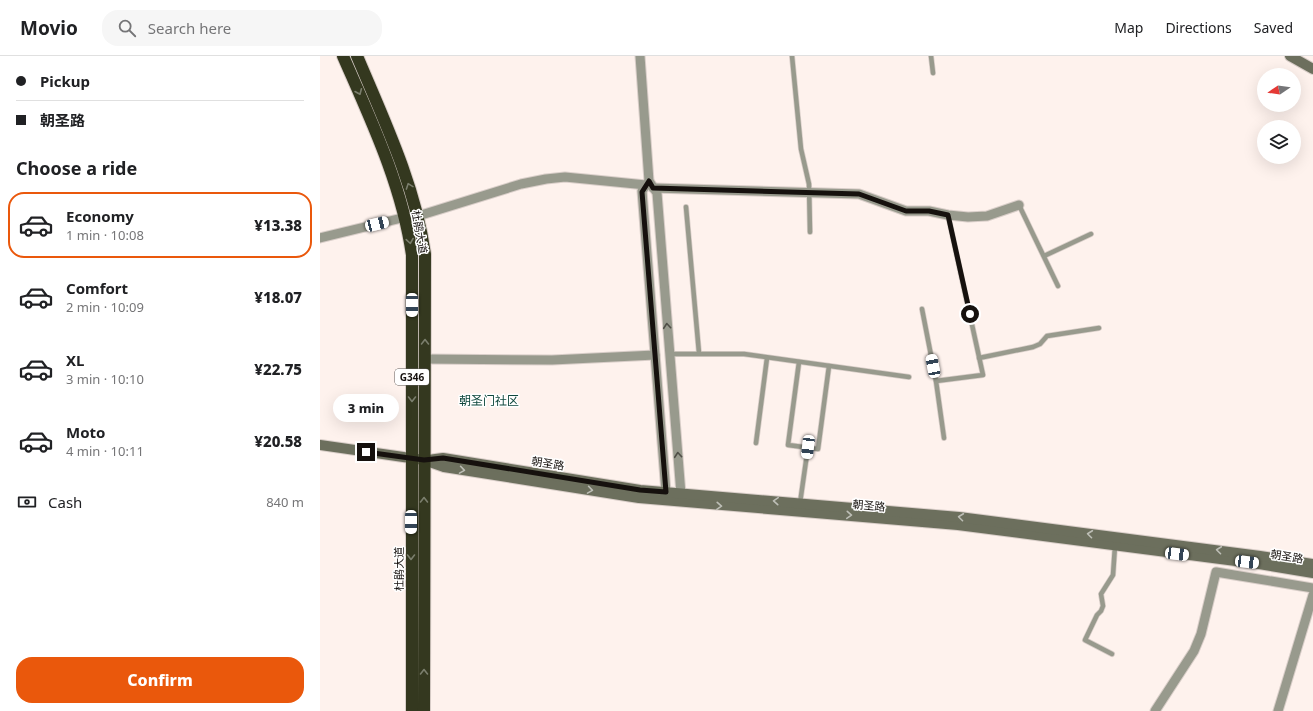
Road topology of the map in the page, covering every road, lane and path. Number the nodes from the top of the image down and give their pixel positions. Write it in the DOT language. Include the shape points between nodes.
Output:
graph roads {
  1 [pos="343,56"];
  2 [pos="357,56"];
  3 [pos="640,56"];
  4 [pos="792,56"];
  5 [pos="931,56"];
  6 [pos="1290,56"];
  7 [pos="1313,69"];
  8 [pos="933,74"];
  9 [pos="650,184"];
  10 [pos="809,193"];
  11 [pos="1019,205"];
  12 [pos="686,207"];
  13 [pos="948,215"];
  14 [pos="418,216"];
  15 [pos="406,217"];
  16 [pos="810,232"];
  17 [pos="1091,234"];
  18 [pos="320,238"];
  19 [pos="1044,256"];
  20 [pos="1058,286"];
  21 [pos="922,309"];
  22 [pos="1099,328"];
  23 [pos="699,353"];
  24 [pos="670,354"];
  25 [pos="655,355"];
  26 [pos="767,358"];
  27 [pos="979,358"];
  28 [pos="425,359"];
  29 [pos="799,362"];
  30 [pos="829,366"];
  31 [pos="909,377"];
  32 [pos="936,381"];
  33 [pos="944,438"];
  34 [pos="756,443"];
  35 [pos="320,445"];
  36 [pos="808,447"];
  37 [pos="412,458"];
  38 [pos="424,460"];
  39 [pos="666,492"];
  40 [pos="681,494"];
  41 [pos="800,503"];
  42 [pos="1115,546"];
  43 [pos="1313,564"];
  44 [pos="1313,573"];
  45 [pos="1313,588"];
  46 [pos="1313,595"];
  47 [pos="1112,654"];
  48 [pos="412,711"];
  49 [pos="424,711"];
  50 [pos="1155,711"];
  51 [pos="1278,711"];
  1 -- 15 [label="highway, 杜鹃大道 / G346, one-way" via="378,139"];
  14 -- 2 [label="highway, 杜鹃大道 / G346, one-way" via="410,188"];
  3 -- 9 [label="street"];
  4 -- 10 [label="lane" via="801,149"];
  5 -- 8 [label="lane"];
  6 -- 7 [label="main road"];
  9 -- 10 [label="street"];
  9 -- 14 [label="street" via="565,177 546,179 521,184"];
  24 -- 9 [label="street, one-way" via="657,193"];
  9 -- 25 [label="street" via="642,192"];
  10 -- 13 [label="street" via="859,194 906,211 929,211"];
  10 -- 16 [label="lane"];
  11 -- 13 [label="street" via="987,216"];
  11 -- 19 [label="lane"];
  12 -- 23 [label="lane"];
  13 -- 27 [label="lane"];
  28 -- 14 [label="highway, 杜鹃大道 / G346, one-way" via="425,254"];
  15 -- 18 [label="street"];
  15 -- 37 [label="highway, 杜鹃大道 / G346, one-way" via="412,255"];
  17 -- 19 [label="lane"];
  19 -- 20 [label="lane"];
  21 -- 32 [label="lane"];
  22 -- 27 [label="lane" via="1047,336 1034,347"];
  23 -- 24 [label="lane"];
  23 -- 26 [label="lane" via="744,354"];
  40 -- 24 [label="street, one-way"];
  25 -- 28 [label="street" via="552,360"];
  25 -- 39 [label="street"];
  26 -- 29 [label="lane"];
  26 -- 34 [label="lane"];
  27 -- 32 [label="lane" via="983,374"];
  28 -- 38 [label="highway, 杜鹃大道 / G346"];
  29 -- 30 [label="lane"];
  29 -- 36 [label="lane" via="788,445"];
  30 -- 31 [label="lane"];
  30 -- 36 [label="lane" via="818,449"];
  32 -- 33 [label="lane"];
  35 -- 37 [label="main road, 朝圣路"];
  36 -- 41 [label="lane"];
  37 -- 38 [label="main road, 朝圣路"];
  37 -- 48 [label="highway, 杜鹃大道 / G346, one-way"];
  38 -- 39 [label="main road, 朝圣路" via="443,458"];
  38 -- 42 [label="main road, 朝圣路, one-way" via="444,467 639,498 958,525"];
  49 -- 38 [label="highway, 杜鹃大道 / G346, one-way"];
  39 -- 40 [label="main road, 朝圣路"];
  41 -- 40 [label="main road, 朝圣路, one-way"];
  43 -- 41 [label="main road, 朝圣路, one-way" via="959,517"];
  42 -- 44 [label="main road, 朝圣路"];
  42 -- 47 [label="lane" via="1113,575 1102,594 1103,606 1085,640"];
  45 -- 50 [label="street" via="1216,572 1201,634 1194,651"];
  46 -- 51 [label="street"];
}
